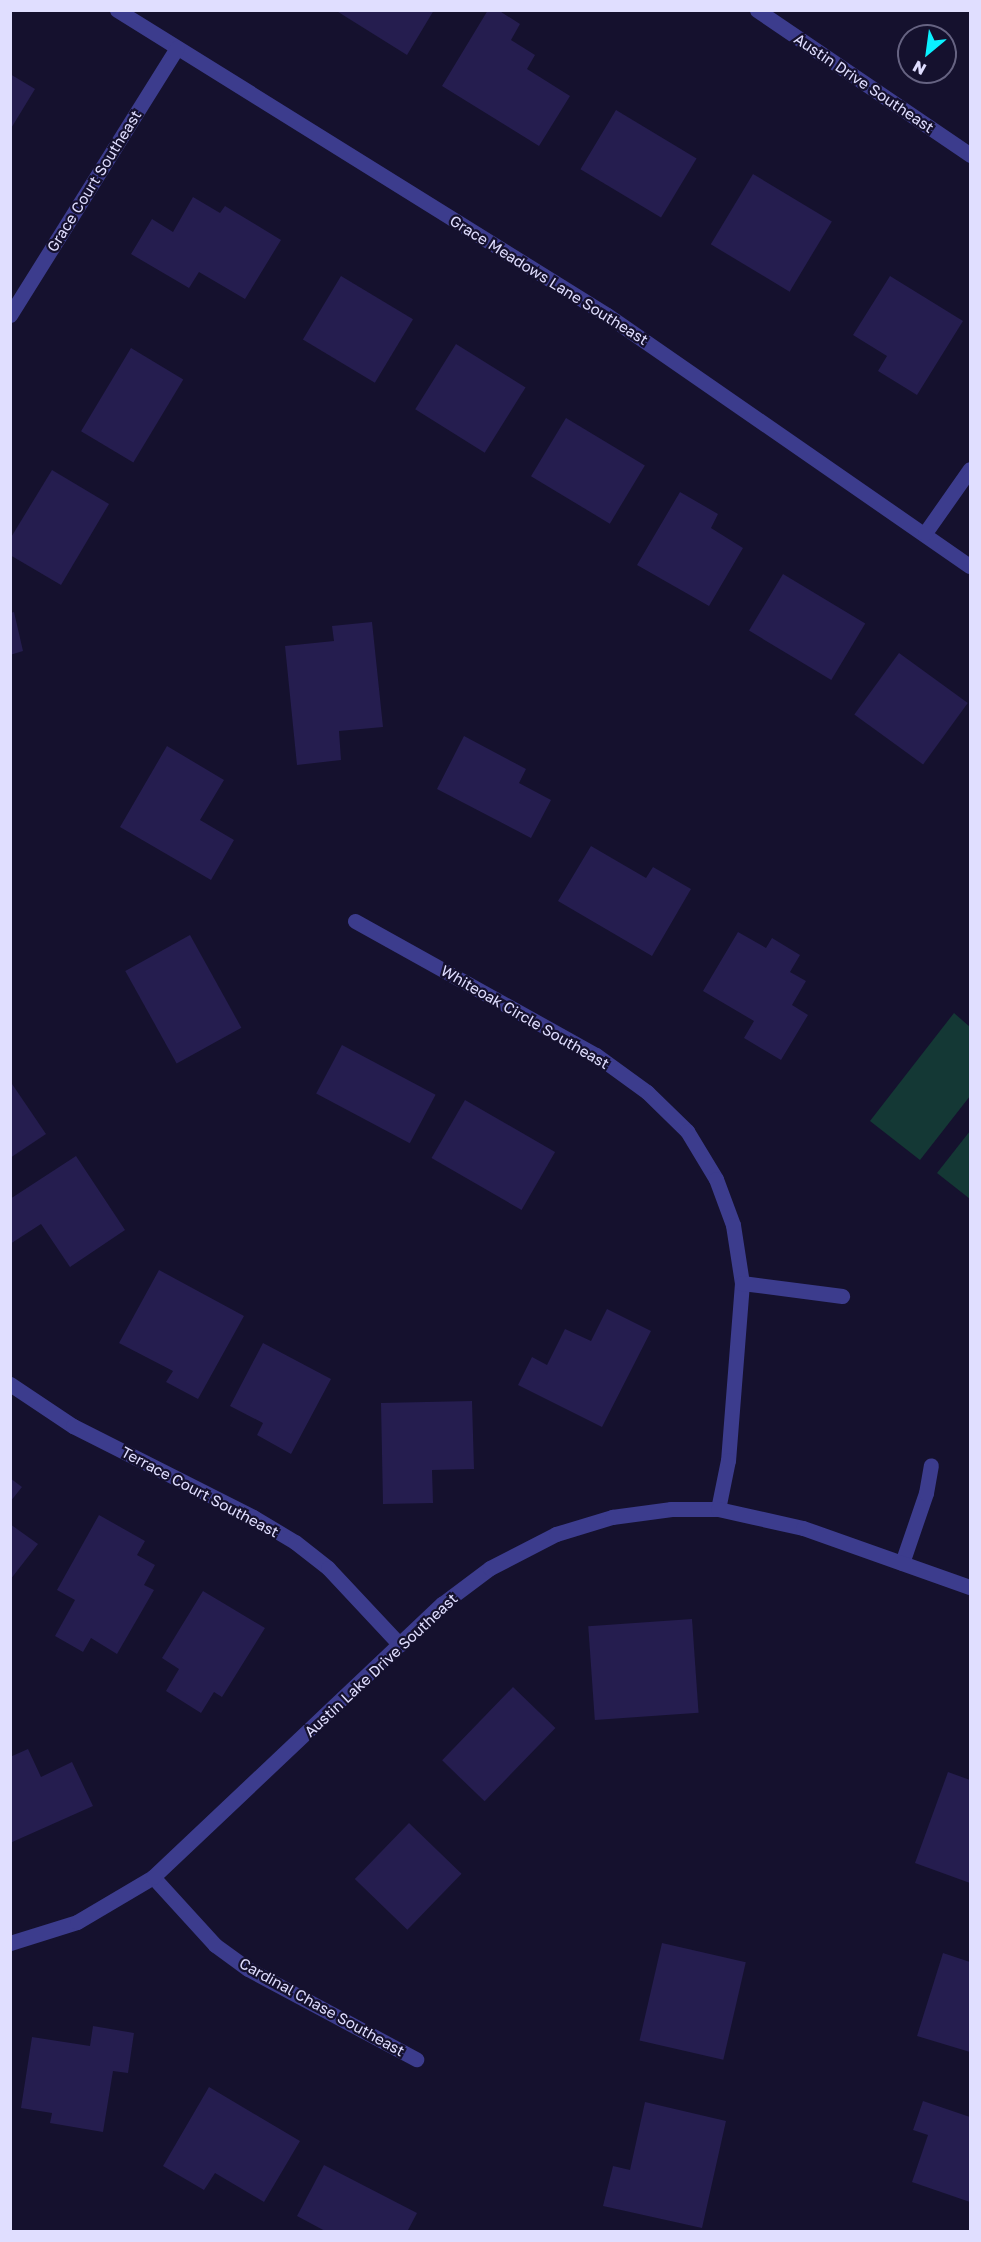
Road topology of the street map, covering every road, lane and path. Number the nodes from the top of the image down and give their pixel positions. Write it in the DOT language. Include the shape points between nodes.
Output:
graph roads {
  1 [pos="117,10"];
  2 [pos="757,10"];
  3 [pos="177,48"];
  4 [pos="970,155"];
  5 [pos="10,315"];
  6 [pos="970,469"];
  7 [pos="925,533"];
  8 [pos="970,566"];
  9 [pos="355,921"];
  10 [pos="742,1282"];
  11 [pos="842,1296"];
  12 [pos="10,1384"];
  13 [pos="931,1465"];
  14 [pos="718,1509"];
  15 [pos="902,1563"];
  16 [pos="970,1587"];
  17 [pos="400,1645"];
  18 [pos="153,1877"];
  19 [pos="10,1943"];
  20 [pos="416,2059"];
  1 -- 3 [label="street, Grace Meadows Lane Southeast"];
  2 -- 4 [label="street, Austin Drive Southeast"];
  3 -- 5 [label="street, Grace Court Southeast"];
  3 -- 7 [label="street, Grace Meadows Lane Southeast" via="607,315"];
  6 -- 7 [label="street"];
  7 -- 8 [label="street, Grace Meadows Lane Southeast"];
  9 -- 10 [label="street, Whiteoak Circle Southeast" via="596,1055 647,1092 687,1131 716,1179 733,1225"];
  10 -- 11 [label="street"];
  10 -- 14 [label="street, Whiteoak Circle Southeast" via="728,1460"];
  12 -- 17 [label="street, Terrace Court Southeast" via="73,1426 252,1516 295,1542 328,1568"];
  13 -- 15 [label="street" via="926,1493"];
  14 -- 15 [label="street, Austin Lake Drive Southeast" via="803,1528"];
  14 -- 17 [label="street, Austin Lake Drive Southeast" via="671,1509 612,1517 556,1534 490,1568 442,1604"];
  15 -- 16 [label="street, Austin Lake Drive Southeast"];
  17 -- 18 [label="street, Austin Lake Drive Southeast"];
  18 -- 19 [label="street, Austin Lake Drive Southeast" via="77,1922"];
  18 -- 20 [label="street, Cardinal Chase Southeast" via="215,1945 248,1969"];
}
